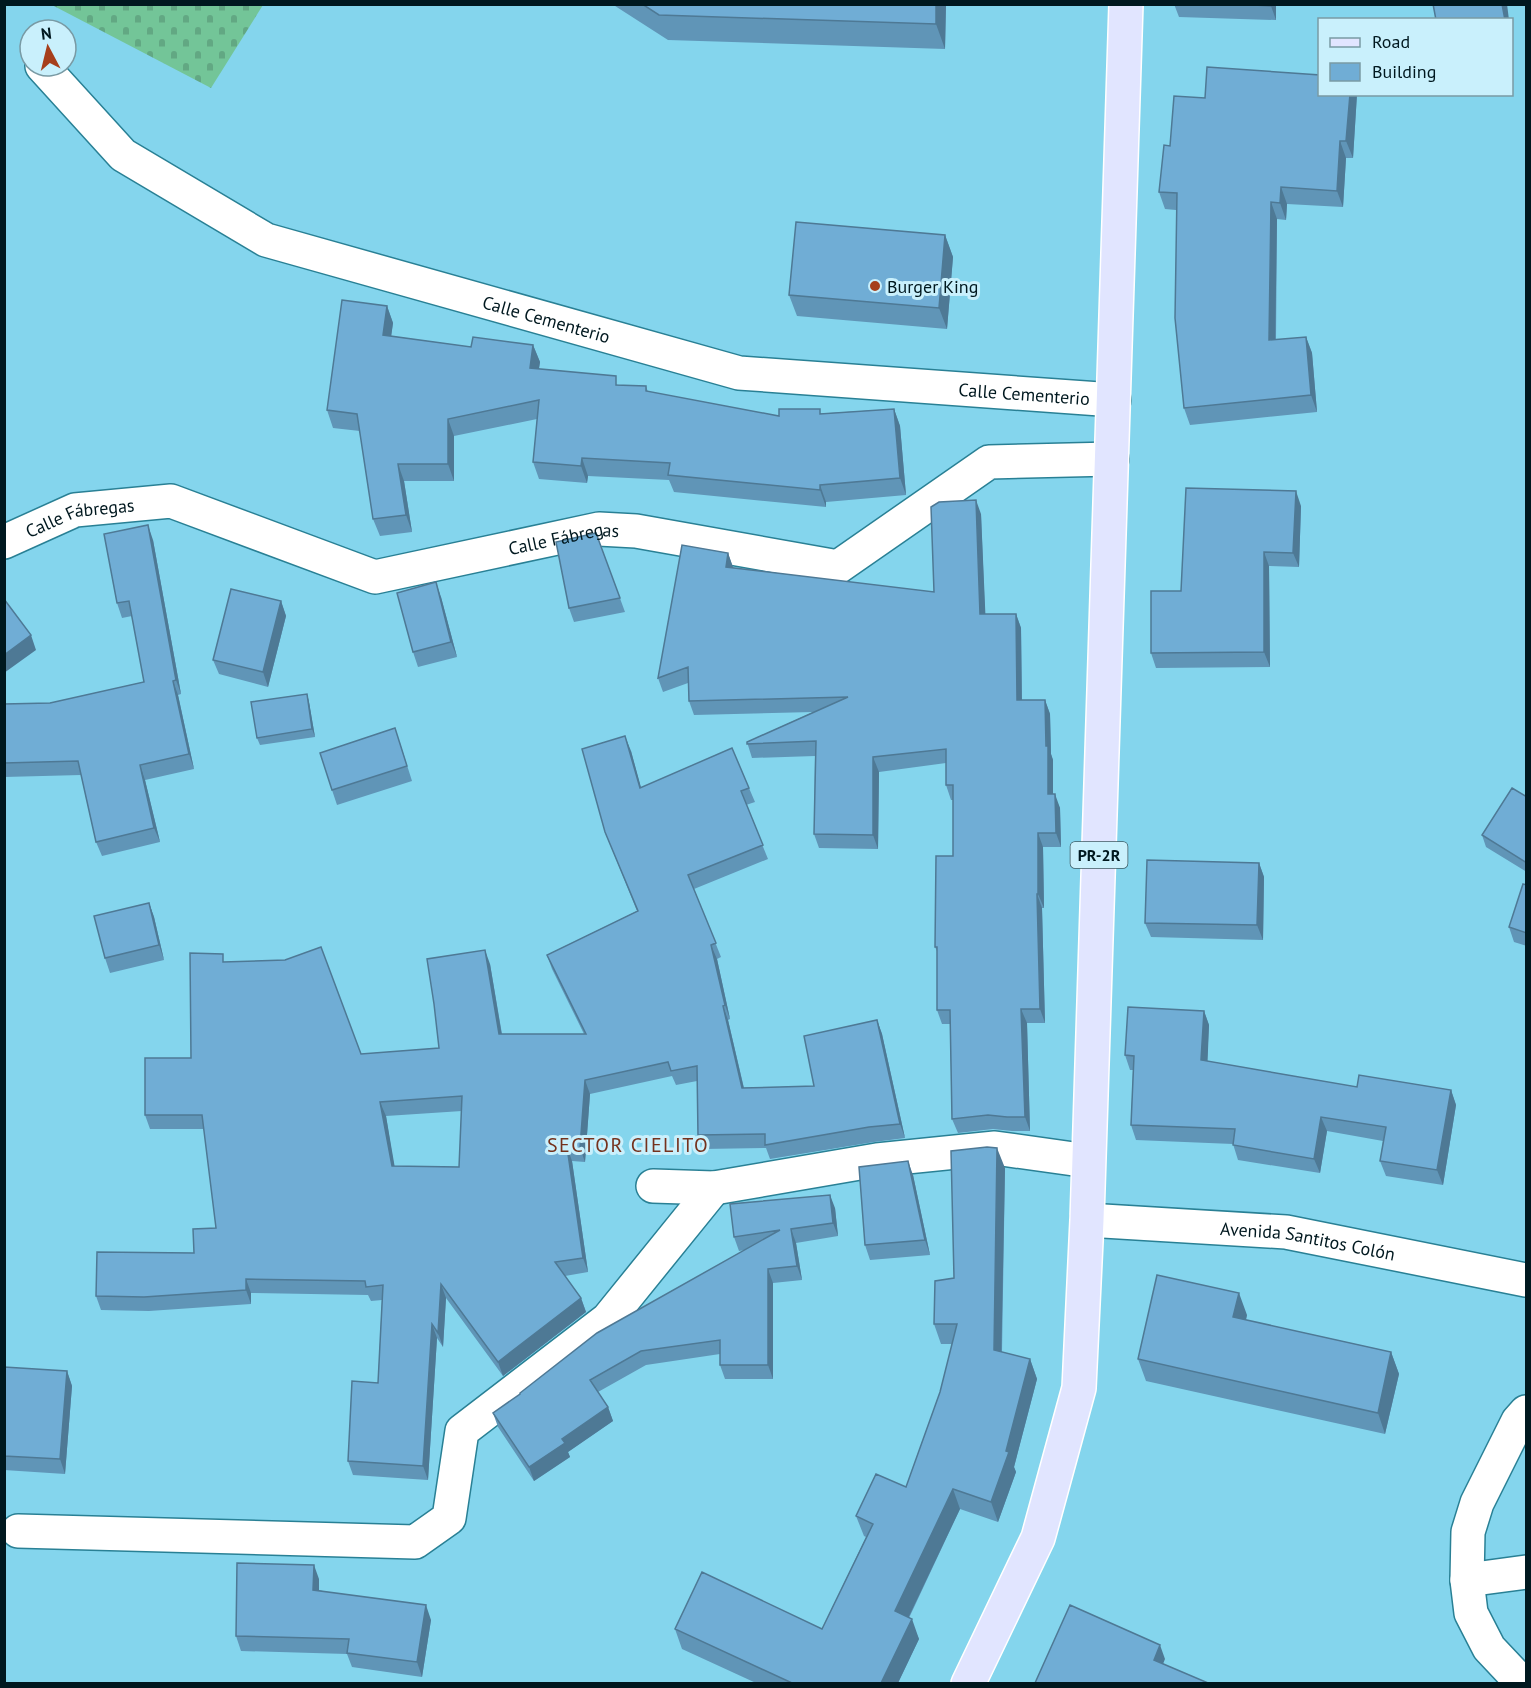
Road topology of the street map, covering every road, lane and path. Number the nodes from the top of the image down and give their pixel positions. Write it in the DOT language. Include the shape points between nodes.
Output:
graph roads {
  1 [pos="1126,4"];
  2 [pos="53,78"];
  3 [pos="1114,400"];
  4 [pos="1112,459"];
  5 [pos="4,542"];
  6 [pos="1088,1161"];
  7 [pos="653,1186"];
  8 [pos="714,1188"];
  9 [pos="1087,1220"];
  10 [pos="1527,1280"];
  11 [pos="1527,1412"];
  12 [pos="18,1531"];
  13 [pos="1527,1572"];
  14 [pos="1467,1580"];
  15 [pos="968,1683"];
  16 [pos="1523,1683"];
  1 -- 3 [label="main road, PR-2R"];
  2 -- 3 [label="street, Calle Cementerio" via="123,155 266,240 739,374"];
  3 -- 4 [label="main road, PR-2R"];
  4 -- 5 [label="street, Calle Fábregas" via="989,462 838,567 636,531 599,529 375,578 171,501 75,510"];
  4 -- 6 [label="main road, PR-2R"];
  6 -- 8 [label="street" via="995,1148 877,1160"];
  6 -- 9 [label="main road, PR-2R"];
  7 -- 8 [label="street"];
  8 -- 12 [label="street" via="608,1319 462,1431 449,1518 415,1542"];
  9 -- 10 [label="street, Avenida Santitos Colón" via="1286,1232"];
  9 -- 15 [label="main road, PR-2R" via="1079,1388 1038,1538"];
  11 -- 14 [label="street" via="1518,1421 1477,1503 1468,1532"];
  13 -- 14 [label="street"];
  14 -- 16 [label="street" via="1471,1612 1490,1648"];
}
